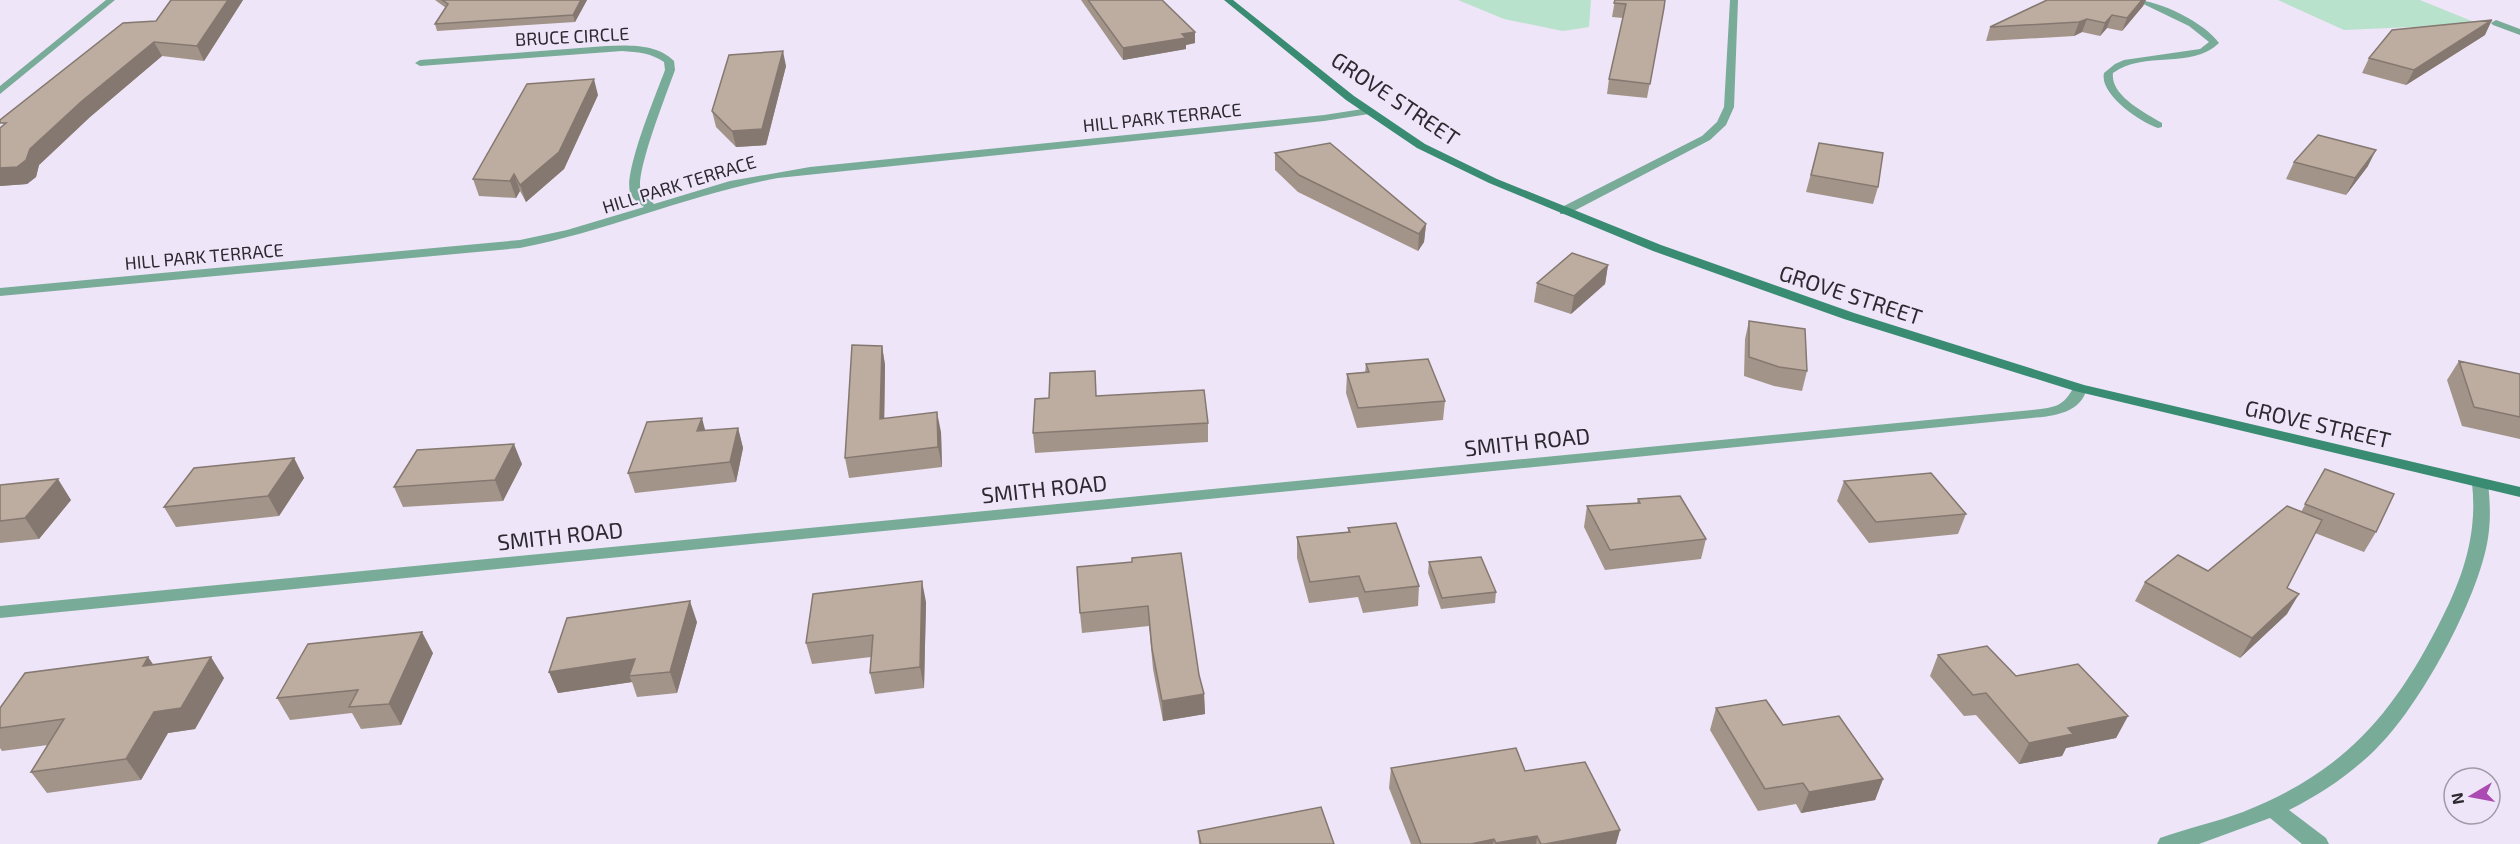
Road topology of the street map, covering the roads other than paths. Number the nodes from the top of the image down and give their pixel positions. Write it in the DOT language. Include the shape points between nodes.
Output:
graph roads {
  1 [pos="111,0"];
  2 [pos="1228,0"];
  3 [pos="1734,0"];
  4 [pos="2139,0"];
  5 [pos="2496,23"];
  6 [pos="2520,32"];
  7 [pos="420,63"];
  8 [pos="0,91"];
  9 [pos="1369,111"];
  10 [pos="2158,125"];
  11 [pos="653,209"];
  12 [pos="1564,211"];
  13 [pos="0,292"];
  14 [pos="2080,388"];
  15 [pos="2480,483"];
  16 [pos="2520,492"];
  17 [pos="0,612"];
  18 [pos="2271,808"];
  19 [pos="2168,844"];
  20 [pos="2318,844"];
  1 -- 8 [label="street"];
  2 -- 9 [label="street, GROVE STREET"];
  3 -- 12 [label="street" via="1729,107 1722,123 1694,145"];
  4 -- 10 [label="street" via="2197,28 2214,43 2203,51 2126,63 2110,70 2108,81 2116,94"];
  5 -- 6 [label="street"];
  7 -- 11 [label="street, BRUCE CIRCLE" via="606,49 636,49 665,57 670,70 634,175 636,194"];
  9 -- 11 [label="street, HILL PARK TERRACE" via="794,172 740,182"];
  9 -- 12 [label="street, GROVE STREET" via="1456,164"];
  11 -- 13 [label="street, HILL PARK TERRACE" via="586,231 520,244"];
  12 -- 14 [label="street, GROVE STREET" via="1793,298"];
  14 -- 15 [label="street, GROVE STREET"];
  14 -- 17 [label="street, SMITH ROAD" via="2077,399 2067,406 2032,414"];
  15 -- 16 [label="street, GROVE STREET"];
  15 -- 18 [label="street" via="2484,506 2479,549 2469,580 2412,690 2369,744 2340,769"];
  18 -- 19 [label="street"];
  18 -- 20 [label="street"];
}
